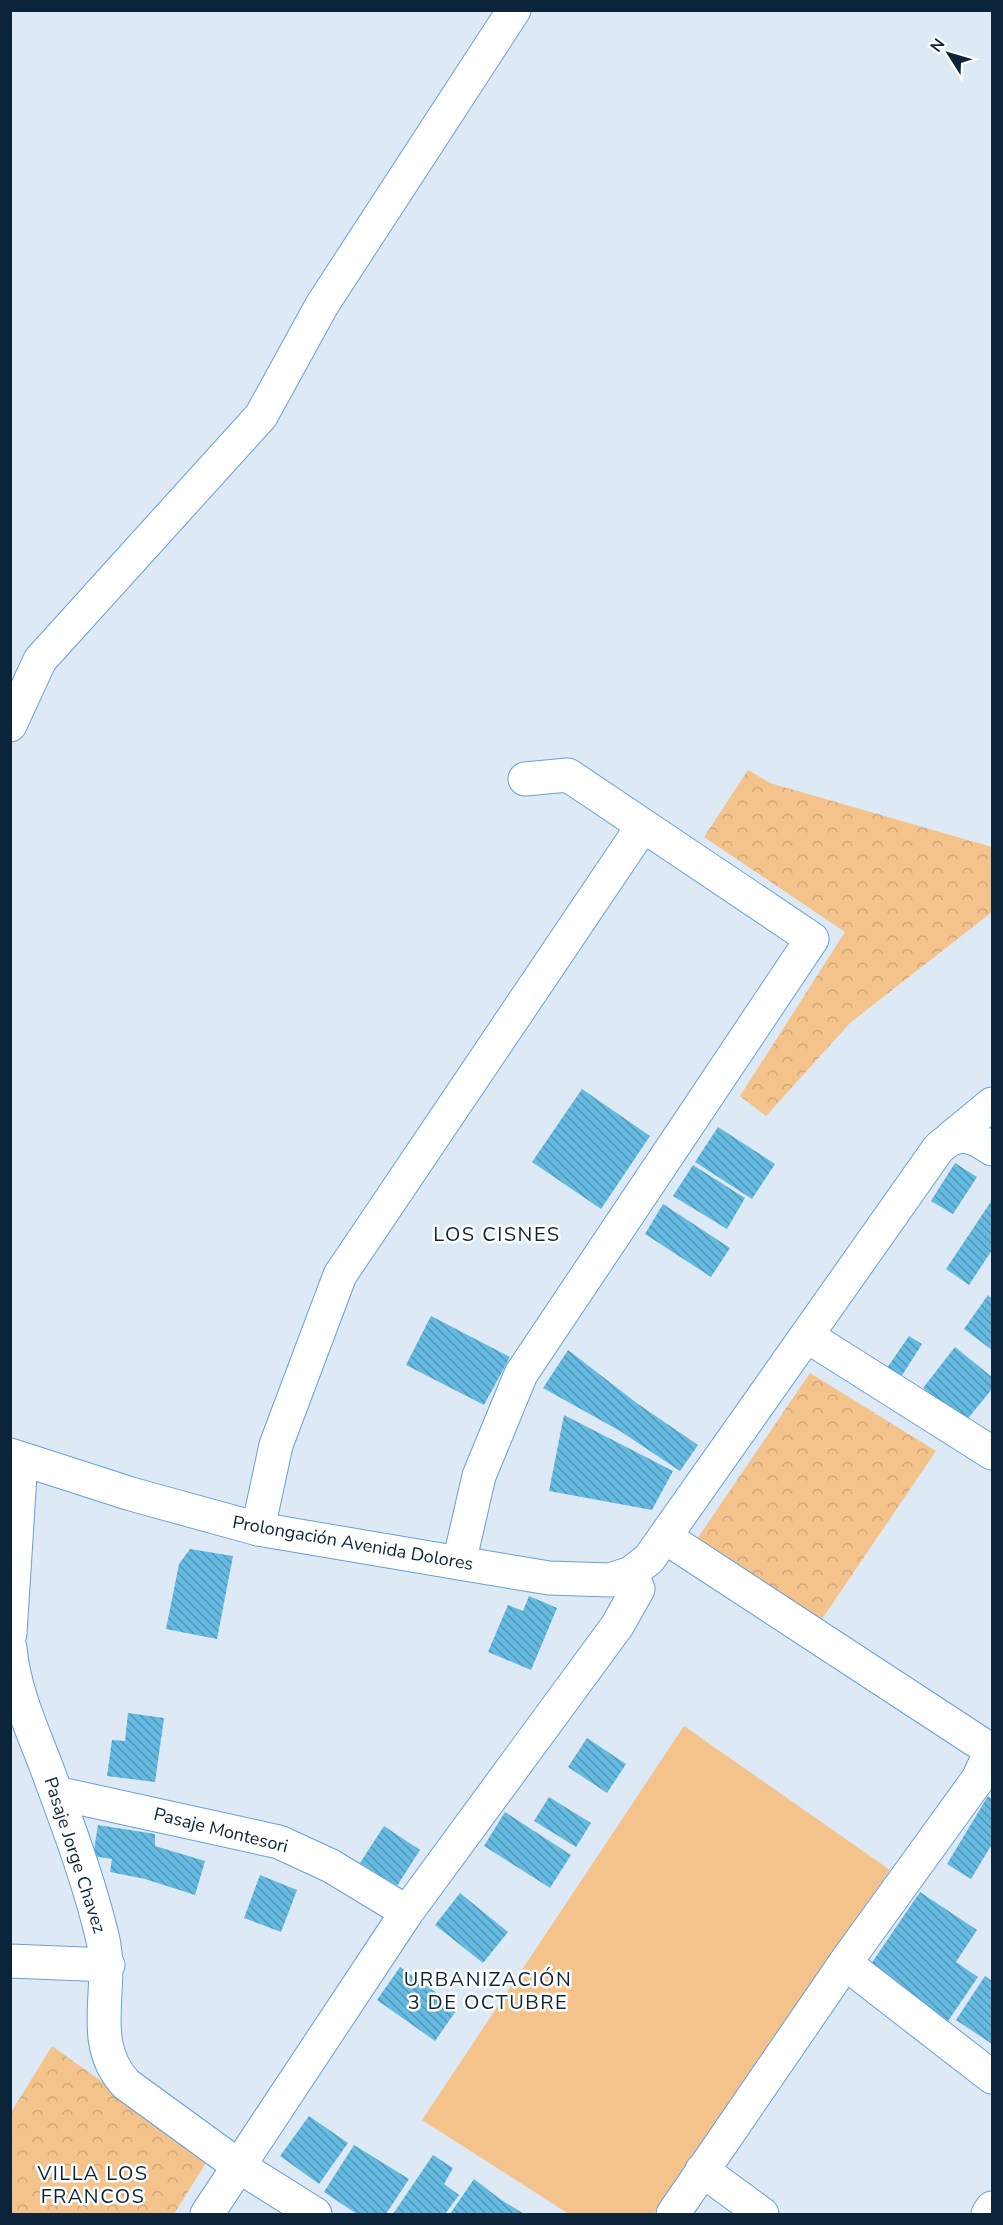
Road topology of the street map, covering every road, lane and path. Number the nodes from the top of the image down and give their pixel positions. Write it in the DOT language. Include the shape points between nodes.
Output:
graph roads {
  1 [pos="514,10"];
  2 [pos="10,724"];
  3 [pos="525,779"];
  4 [pos="642,827"];
  5 [pos="993,1104"];
  6 [pos="952,1137"];
  7 [pos="993,1149"];
  8 [pos="807,1336"];
  9 [pos="985,1440"];
  10 [pos="16,1457"];
  11 [pos="258,1529"];
  12 [pos="665,1537"];
  13 [pos="459,1563"];
  14 [pos="631,1573"];
  15 [pos="10,1634"];
  16 [pos="10,1648"];
  17 [pos="992,1750"];
  18 [pos="56,1793"];
  19 [pos="407,1912"];
  20 [pos="10,1961"];
  21 [pos="845,1963"];
  22 [pos="108,1965"];
  23 [pos="993,2077"];
  24 [pos="240,2167"];
  25 [pos="702,2170"];
  26 [pos="993,2208"];
  27 [pos="207,2214"];
  28 [pos="315,2214"];
  29 [pos="673,2214"];
  30 [pos="762,2214"];
  31 [pos="988,2214"];
  1 -- 2 [label="street" via="322,305 261,416 40,660"];
  3 -- 4 [label="street" via="568,776"];
  4 -- 11 [label="street" via="340,1275 276,1445"];
  4 -- 13 [label="street" via="812,939 522,1374 480,1476"];
  5 -- 6 [label="street"];
  6 -- 7 [label="street" via="968,1136"];
  6 -- 8 [label="street" via="924,1168"];
  8 -- 9 [label="street"];
  8 -- 12 [label="street"];
  10 -- 11 [label="street, Prolongación Avenida Dolores"];
  10 -- 15 [label="street"];
  11 -- 13 [label="street, Prolongación Avenida Dolores"];
  12 -- 14 [label="street"];
  12 -- 17 [label="street"];
  13 -- 14 [label="street, Prolongación Avenida Dolores" via="584,1580 610,1580"];
  14 -- 19 [label="street" via="638,1589 617,1626"];
  16 -- 18 [label="street, Pasaje Jorge Chavez" via="19,1695"];
  17 -- 21 [label="street" via="978,1779"];
  18 -- 19 [label="street, Pasaje Montesori" via="279,1842 331,1866"];
  18 -- 22 [label="street, Pasaje Jorge Chavez" via="84,1870"];
  19 -- 24 [label="street"];
  20 -- 22 [label="street"];
  21 -- 23 [label="street"];
  21 -- 25 [label="street"];
  22 -- 24 [label="street, Pasaje Jorge Chavez" via="105,2030 113,2070 126,2084"];
  24 -- 27 [label="street"];
  24 -- 28 [label="street, Pasaje Jorge Chavez"];
  25 -- 29 [label="street"];
  25 -- 30 [label="street"];
  26 -- 31 [label="street"];
}
